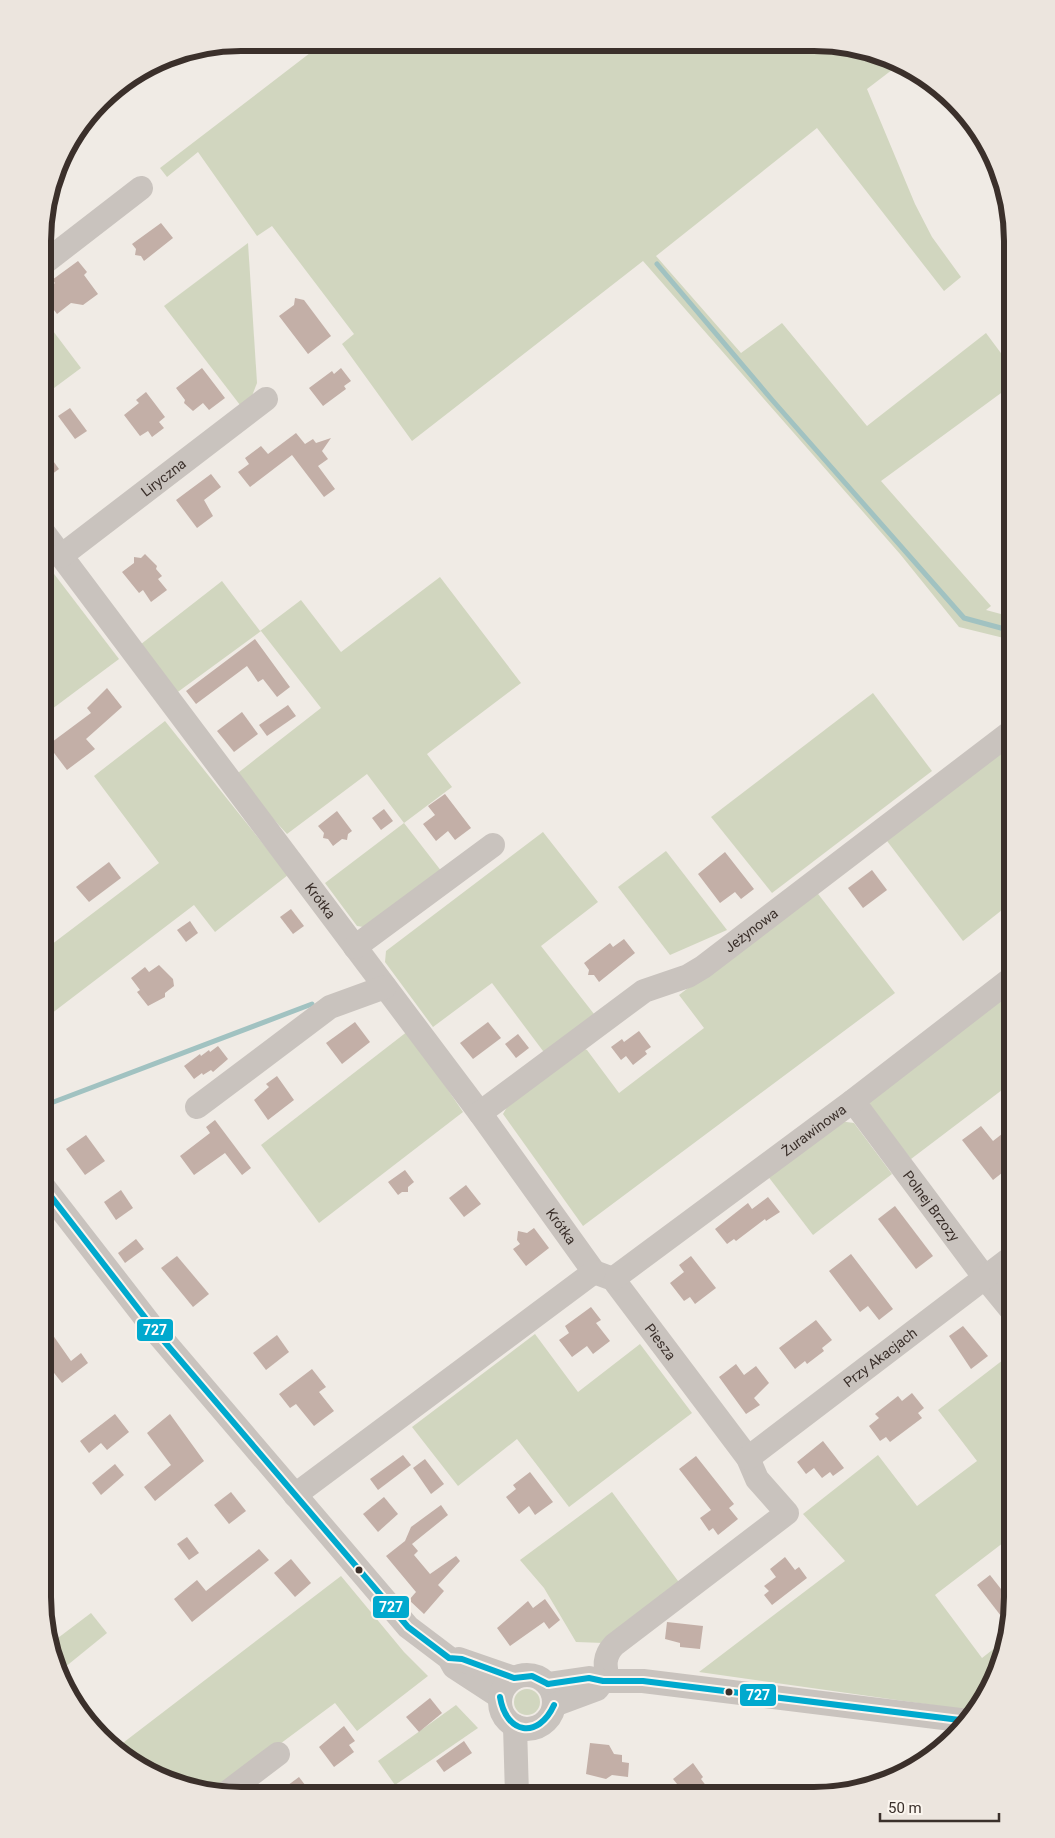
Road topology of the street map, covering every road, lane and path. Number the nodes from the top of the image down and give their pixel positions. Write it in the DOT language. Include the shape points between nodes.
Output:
graph roads {
  1 [pos="141,188"];
  2 [pos="51,258"];
  3 [pos="266,400"];
  4 [pos="51,542"];
  5 [pos="61,556"];
  6 [pos="1004,737"];
  7 [pos="493,845"];
  8 [pos="355,947"];
  9 [pos="1004,984"];
  10 [pos="385,987"];
  11 [pos="853,1101"];
  12 [pos="197,1107"];
  13 [pos="480,1113"];
  14 [pos="51,1196"];
  15 [pos="1004,1263"];
  16 [pos="604,1276"];
  17 [pos="985,1278"];
  18 [pos="1004,1301"];
  19 [pos="748,1458"];
  20 [pos="295,1495"];
  21 [pos="605,1681"];
  22 [pos="507,1688"];
  23 [pos="551,1695"];
  24 [pos="958,1720"];
  25 [pos="524,1727"];
  26 [pos="278,1754"];
  27 [pos="235,1786"];
  28 [pos="519,1787"];
  1 -- 2 [label="street"];
  3 -- 5 [label="street, Liryczna"];
  4 -- 5 [label="street, Krótka"];
  5 -- 8 [label="street, Krótka"];
  6 -- 13 [label="street, Jeżynowa" via="703,967 688,976 644,990"];
  7 -- 8 [label="street"];
  8 -- 10 [label="street, Krótka"];
  9 -- 11 [label="street, Żurawinowa"];
  10 -- 12 [label="street" via="330,1007"];
  10 -- 13 [label="street, Krótka"];
  11 -- 16 [label="street, Żurawinowa"];
  11 -- 17 [label="street, Polnej Brzozy"];
  13 -- 16 [label="street, Krótka"];
  14 -- 20 [label="street" via="157,1332"];
  15 -- 17 [label="street, Przy Akacjach"];
  16 -- 19 [label="street, Piesza"];
  16 -- 20 [label="street"];
  17 -- 18 [label="street, Polnej Brzozy"];
  17 -- 19 [label="street, Przy Akacjach"];
  19 -- 21 [label="street, Piesza" via="757,1480 787,1513 614,1645 604,1661"];
  20 -- 22 [label="street" via="408,1627 449,1658 462,1659"];
  21 -- 23 [label="street" via="589,1678"];
  21 -- 24 [label="street" via="642,1681"];
  22 -- 23 [label="street" via="528,1675 536,1676"];
  22 -- 25 [label="street" via="503,1714"];
  23 -- 25 [label="street" via="547,1721"];
  25 -- 28 [label="street" via="525,1769"];
  26 -- 27 [label="street"];
}
